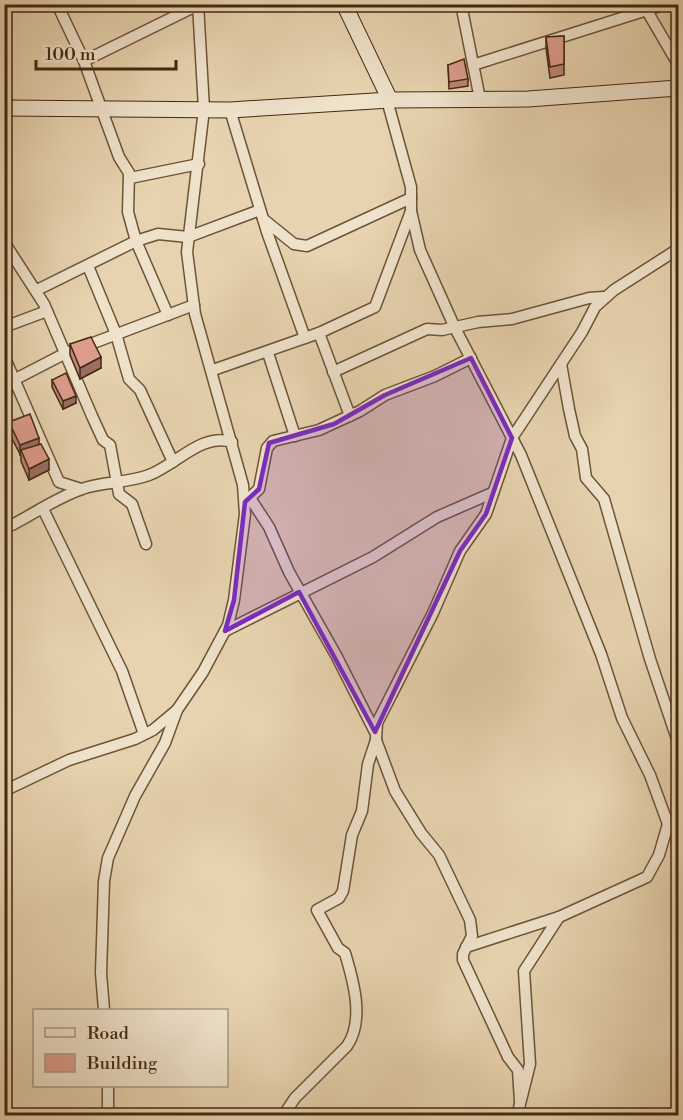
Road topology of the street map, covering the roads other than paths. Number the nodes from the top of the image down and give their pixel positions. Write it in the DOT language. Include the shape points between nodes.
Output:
graph roads {
  1 [pos="57,4"];
  2 [pos="344,4"];
  3 [pos="460,4"];
  4 [pos="666,4"];
  5 [pos="198,5"];
  6 [pos="645,8"];
  7 [pos="84,61"];
  8 [pos="678,64"];
  9 [pos="473,65"];
  10 [pos="678,88"];
  11 [pos="480,99"];
  12 [pos="388,100"];
  13 [pos="6,104"];
  14 [pos="204,109"];
  15 [pos="101,110"];
  16 [pos="230,110"];
  17 [pos="199,164"];
  18 [pos="130,178"];
  19 [pos="411,198"];
  20 [pos="411,211"];
  21 [pos="261,214"];
  22 [pos="188,237"];
  23 [pos="136,241"];
  24 [pos="4,242"];
  25 [pos="678,249"];
  26 [pos="88,266"];
  27 [pos="37,290"];
  28 [pos="603,297"];
  29 [pos="194,305"];
  30 [pos="47,311"];
  31 [pos="168,315"];
  32 [pos="4,327"];
  33 [pos="455,328"];
  34 [pos="319,333"];
  35 [pos="116,334"];
  36 [pos="305,339"];
  37 [pos="268,353"];
  38 [pos="64,354"];
  39 [pos="4,356"];
  40 [pos="471,358"];
  41 [pos="561,364"];
  42 [pos="213,370"];
  43 [pos="333,372"];
  44 [pos="10,382"];
  45 [pos="350,416"];
  46 [pos="295,436"];
  47 [pos="512,438"];
  48 [pos="232,442"];
  49 [pos="173,462"];
  50 [pos="117,484"];
  51 [pos="81,489"];
  52 [pos="492,493"];
  53 [pos="248,500"];
  54 [pos="43,509"];
  55 [pos="4,525"];
  56 [pos="146,544"];
  57 [pos="300,592"];
  58 [pos="225,631"];
  59 [pos="177,710"];
  60 [pos="144,734"];
  61 [pos="376,736"];
  62 [pos="678,742"];
  63 [pos="4,791"];
  64 [pos="668,824"];
  65 [pos="678,835"];
  66 [pos="559,917"];
  67 [pos="466,947"];
  68 [pos="104,1009"];
  69 [pos="108,1087"];
  70 [pos="520,1101"];
  71 [pos="108,1116"];
  72 [pos="283,1116"];
  73 [pos="517,1116"];
  1 -- 7 [label="street"];
  2 -- 12 [label="main road"];
  3 -- 9 [label="street"];
  4 -- 6 [label="street"];
  5 -- 7 [label="street"];
  5 -- 14 [label="street"];
  6 -- 8 [label="street"];
  6 -- 9 [label="street"];
  7 -- 15 [label="street"];
  9 -- 11 [label="street"];
  10 -- 11 [label="main road"];
  11 -- 12 [label="main road"];
  12 -- 16 [label="main road"];
  12 -- 19 [label="street"];
  13 -- 15 [label="main road"];
  14 -- 15 [label="main road"];
  14 -- 16 [label="main road"];
  14 -- 17 [label="street"];
  15 -- 18 [label="street"];
  16 -- 21 [label="street"];
  17 -- 18 [label="street"];
  17 -- 22 [label="street"];
  18 -- 23 [label="street" via="128,212"];
  19 -- 20 [label="street"];
  19 -- 21 [label="street" via="307,246 294,244"];
  20 -- 33 [label="street" via="420,250"];
  20 -- 34 [label="street" via="375,307"];
  21 -- 22 [label="street"];
  21 -- 36 [label="street"];
  22 -- 23 [label="street" via="158,234"];
  22 -- 29 [label="street"];
  23 -- 26 [label="street"];
  23 -- 31 [label="street"];
  24 -- 27 [label="street"];
  25 -- 28 [label="street"];
  26 -- 27 [label="street"];
  26 -- 35 [label="street"];
  27 -- 30 [label="street"];
  28 -- 33 [label="street"];
  28 -- 41 [label="street"];
  29 -- 31 [label="street"];
  29 -- 42 [label="street"];
  30 -- 32 [label="street"];
  30 -- 38 [label="street"];
  31 -- 35 [label="street"];
  33 -- 40 [label="street"];
  33 -- 43 [label="street" via="427,329"];
  34 -- 36 [label="street"];
  34 -- 43 [label="street"];
  35 -- 38 [label="street"];
  35 -- 49 [label="street" via="129,379 140,390"];
  36 -- 37 [label="street"];
  37 -- 42 [label="street"];
  37 -- 46 [label="street"];
  38 -- 44 [label="street"];
  38 -- 50 [label="street" via="101,435 110,445"];
  39 -- 44 [label="street"];
  40 -- 45 [label="street" via="385,395"];
  40 -- 47 [label="street"];
  41 -- 47 [label="street"];
  41 -- 62 [label="street" via="586,478 604,500"];
  42 -- 48 [label="street"];
  43 -- 45 [label="street"];
  44 -- 51 [label="street" via="59,482"];
  45 -- 46 [label="street"];
  46 -- 53 [label="street" via="269,443 259,489"];
  47 -- 52 [label="street"];
  47 -- 64 [label="street"];
  48 -- 49 [label="street" via="207,442"];
  48 -- 53 [label="street"];
  49 -- 50 [label="street" via="150,475"];
  50 -- 51 [label="street"];
  50 -- 56 [label="street" via="122,497 132,504"];
  51 -- 54 [label="street"];
  52 -- 57 [label="street" via="456,507 373,557"];
  52 -- 61 [label="street" via="486,514 456,559 420,641 380,714"];
  53 -- 57 [label="street" via="268,527"];
  53 -- 58 [label="street" via="234,600"];
  54 -- 55 [label="street" via="12,525"];
  54 -- 60 [label="street" via="123,671"];
  57 -- 58 [label="street"];
  57 -- 61 [label="street" via="338,657"];
  58 -- 59 [label="street"];
  59 -- 60 [label="street"];
  59 -- 68 [label="street" via="105,869"];
  60 -- 63 [label="street" via="69,760"];
  61 -- 67 [label="street" via="395,791 439,855 470,920 472,936"];
  61 -- 72 [label="street" via="343,891 339,898 317,910 338,948 345,952 350,970 356,1016 352,1038"];
  64 -- 65 [label="street"];
  64 -- 66 [label="street" via="659,855 647,877"];
  66 -- 67 [label="street"];
  66 -- 70 [label="street" via="524,971 530,1065"];
  67 -- 70 [label="street" via="466,966 508,1057 517,1067"];
  69 -- 71 [label="street"];
  70 -- 73 [label="street"];
}
